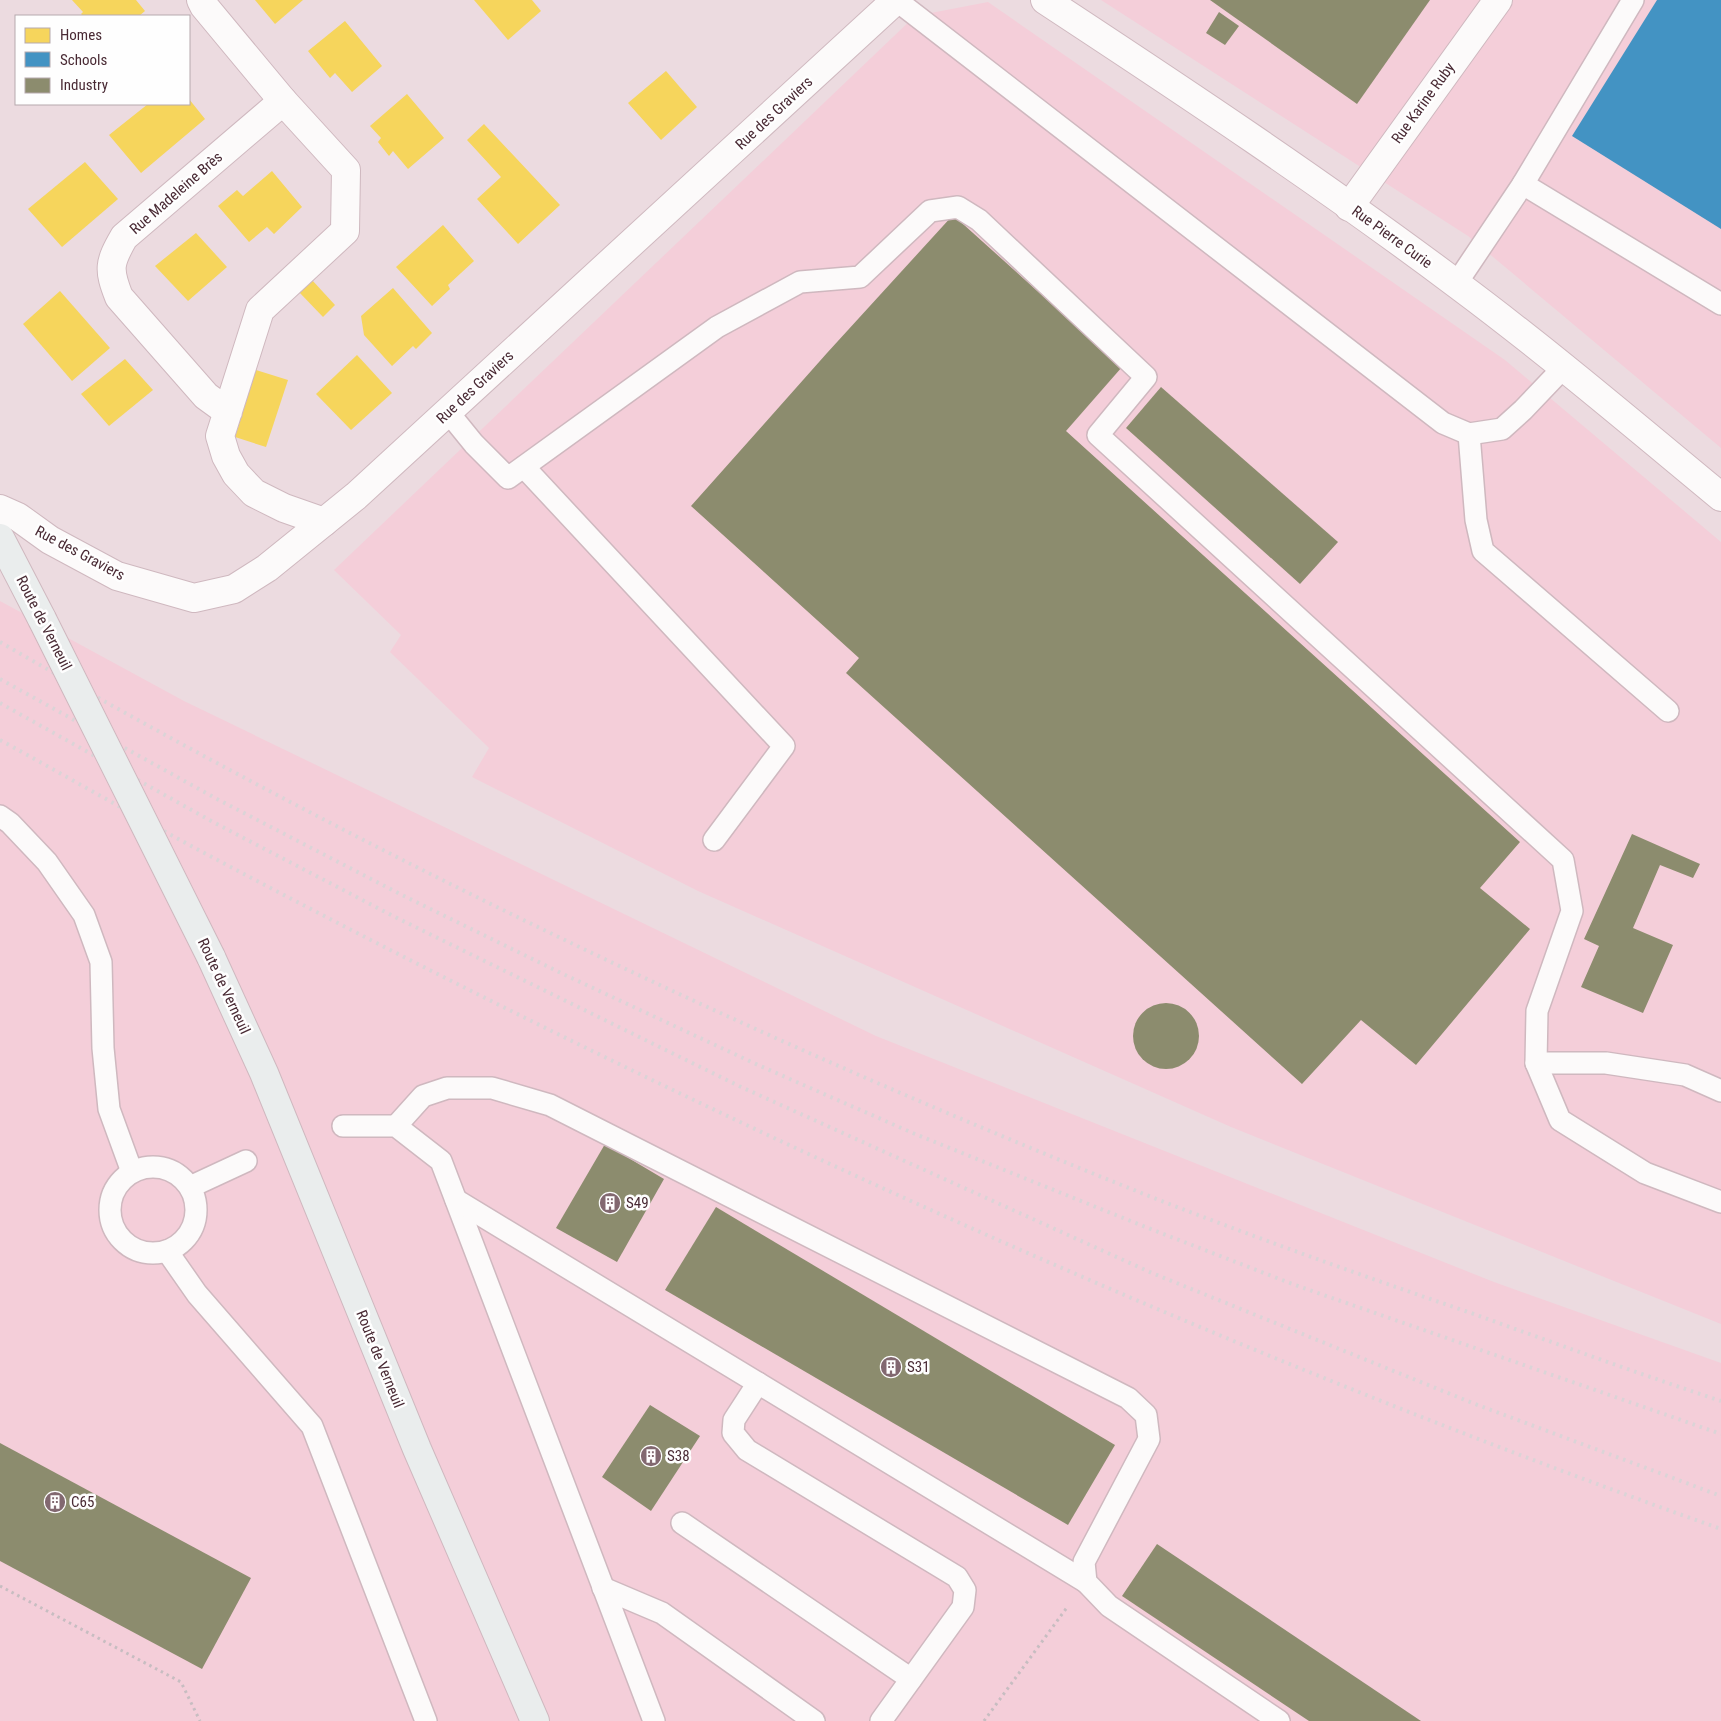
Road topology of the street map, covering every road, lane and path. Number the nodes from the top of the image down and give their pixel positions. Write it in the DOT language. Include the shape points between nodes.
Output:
graph roads {
  1 [pos="202,0"];
  2 [pos="896,0"];
  3 [pos="1046,0"];
  4 [pos="1498,0"];
  5 [pos="1633,0"];
  6 [pos="283,101"];
  7 [pos="1523,184"];
  8 [pos="1349,207"];
  9 [pos="1456,284"];
  10 [pos="1721,304"];
  11 [pos="1564,367"];
  12 [pos="228,412"];
  13 [pos="448,412"];
  14 [pos="1469,434"];
  15 [pos="524,467"];
  16 [pos="1721,497"];
  17 [pos="0,509"];
  18 [pos="324,522"];
  19 [pos="0,538"];
  20 [pos="1668,711"];
  21 [pos="0,816"];
  22 [pos="714,840"];
  23 [pos="1536,1063"];
  24 [pos="1721,1091"];
  25 [pos="343,1126"];
  26 [pos="396,1126"];
  27 [pos="246,1161"];
  28 [pos="132,1172"];
  29 [pos="190,1187"];
  30 [pos="456,1200"];
  31 [pos="1721,1202"];
  32 [pos="168,1251"];
  33 [pos="758,1383"];
  34 [pos="417,1449"];
  35 [pos="682,1523"];
  36 [pos="1086,1582"];
  37 [pos="0,1586"];
  38 [pos="604,1588"];
  39 [pos="912,1679"];
  40 [pos="200,1721"];
  41 [pos="426,1721"];
  42 [pos="514,1721"];
  43 [pos="535,1721"];
  44 [pos="654,1721"];
  45 [pos="814,1721"];
  46 [pos="881,1721"];
  47 [pos="984,1721"];
  48 [pos="1280,1721"];
  1 -- 6 [label="street"];
  2 -- 13 [label="street, Rue des Graviers"];
  2 -- 14 [label="lane" via="1443,423"];
  3 -- 8 [label="street, Rue Pierre Curie" via="1246,133"];
  4 -- 8 [label="street, Rue Karine Ruby"];
  5 -- 7 [label="lane"];
  6 -- 12 [label="street" via="346,170 345,231 260,310"];
  6 -- 12 [label="street, Rue Madeleine Brès" via="124,237 113,256 111,278 119,297 206,396"];
  7 -- 9 [label="lane"];
  7 -- 10 [label="lane"];
  8 -- 9 [label="street, Rue Pierre Curie"];
  9 -- 11 [label="street, Rue Pierre Curie"];
  11 -- 14 [label="lane" via="1502,429"];
  11 -- 16 [label="street, Rue Pierre Curie"];
  12 -- 18 [label="street" via="220,436 236,474 254,493"];
  13 -- 15 [label="lane" via="508,478"];
  13 -- 18 [label="street, Rue des Graviers"];
  14 -- 20 [label="lane" via="1476,520 1483,551"];
  15 -- 22 [label="lane" via="784,746"];
  15 -- 23 [label="lane" via="717,327 800,282 860,277 930,211 958,207 979,220 1146,377 1098,435 1563,860 1572,911 1536,1011"];
  17 -- 18 [label="street, Rue des Graviers" via="117,576 194,598 234,589 267,568"];
  19 -- 34 [label="main road, Route de Verneuil, bridge" via="211,957 264,1073"];
  21 -- 28 [label="lane" via="47,862 84,915 101,962 103,1048 110,1109"];
  23 -- 24 [label="lane" via="1606,1062 1685,1074"];
  23 -- 31 [label="lane" via="1560,1120 1645,1173"];
  25 -- 26 [label="lane"];
  26 -- 30 [label="lane" via="441,1161"];
  26 -- 36 [label="lane" via="423,1096 446,1088 492,1088 550,1105 1128,1398 1146,1415 1149,1439 1084,1562"];
  27 -- 29 [label="lane"];
  28 -- 29 [label="lane" via="158,1167 170,1170"];
  28 -- 32 [label="lane" via="121,1181 110,1206 117,1234 140,1251"];
  29 -- 32 [label="lane" via="195,1199 194,1224 179,1245"];
  30 -- 33 [label="lane"];
  30 -- 38 [label="lane"];
  32 -- 41 [label="lane" via="198,1294 312,1426"];
  33 -- 36 [label="lane"];
  33 -- 39 [label="lane" via="734,1420 733,1433 747,1450 957,1577 965,1590 963,1607"];
  34 -- 42 [label="main road, Route de Verneuil"];
  34 -- 43 [label="main road, Route de Verneuil"];
  35 -- 39 [label="lane"];
  36 -- 47 [label="path"];
  36 -- 48 [label="lane" via="1110,1606"];
  37 -- 40 [label="path" via="181,1682"];
  38 -- 44 [label="lane"];
  38 -- 45 [label="lane" via="662,1613"];
  39 -- 46 [label="lane"];
}
